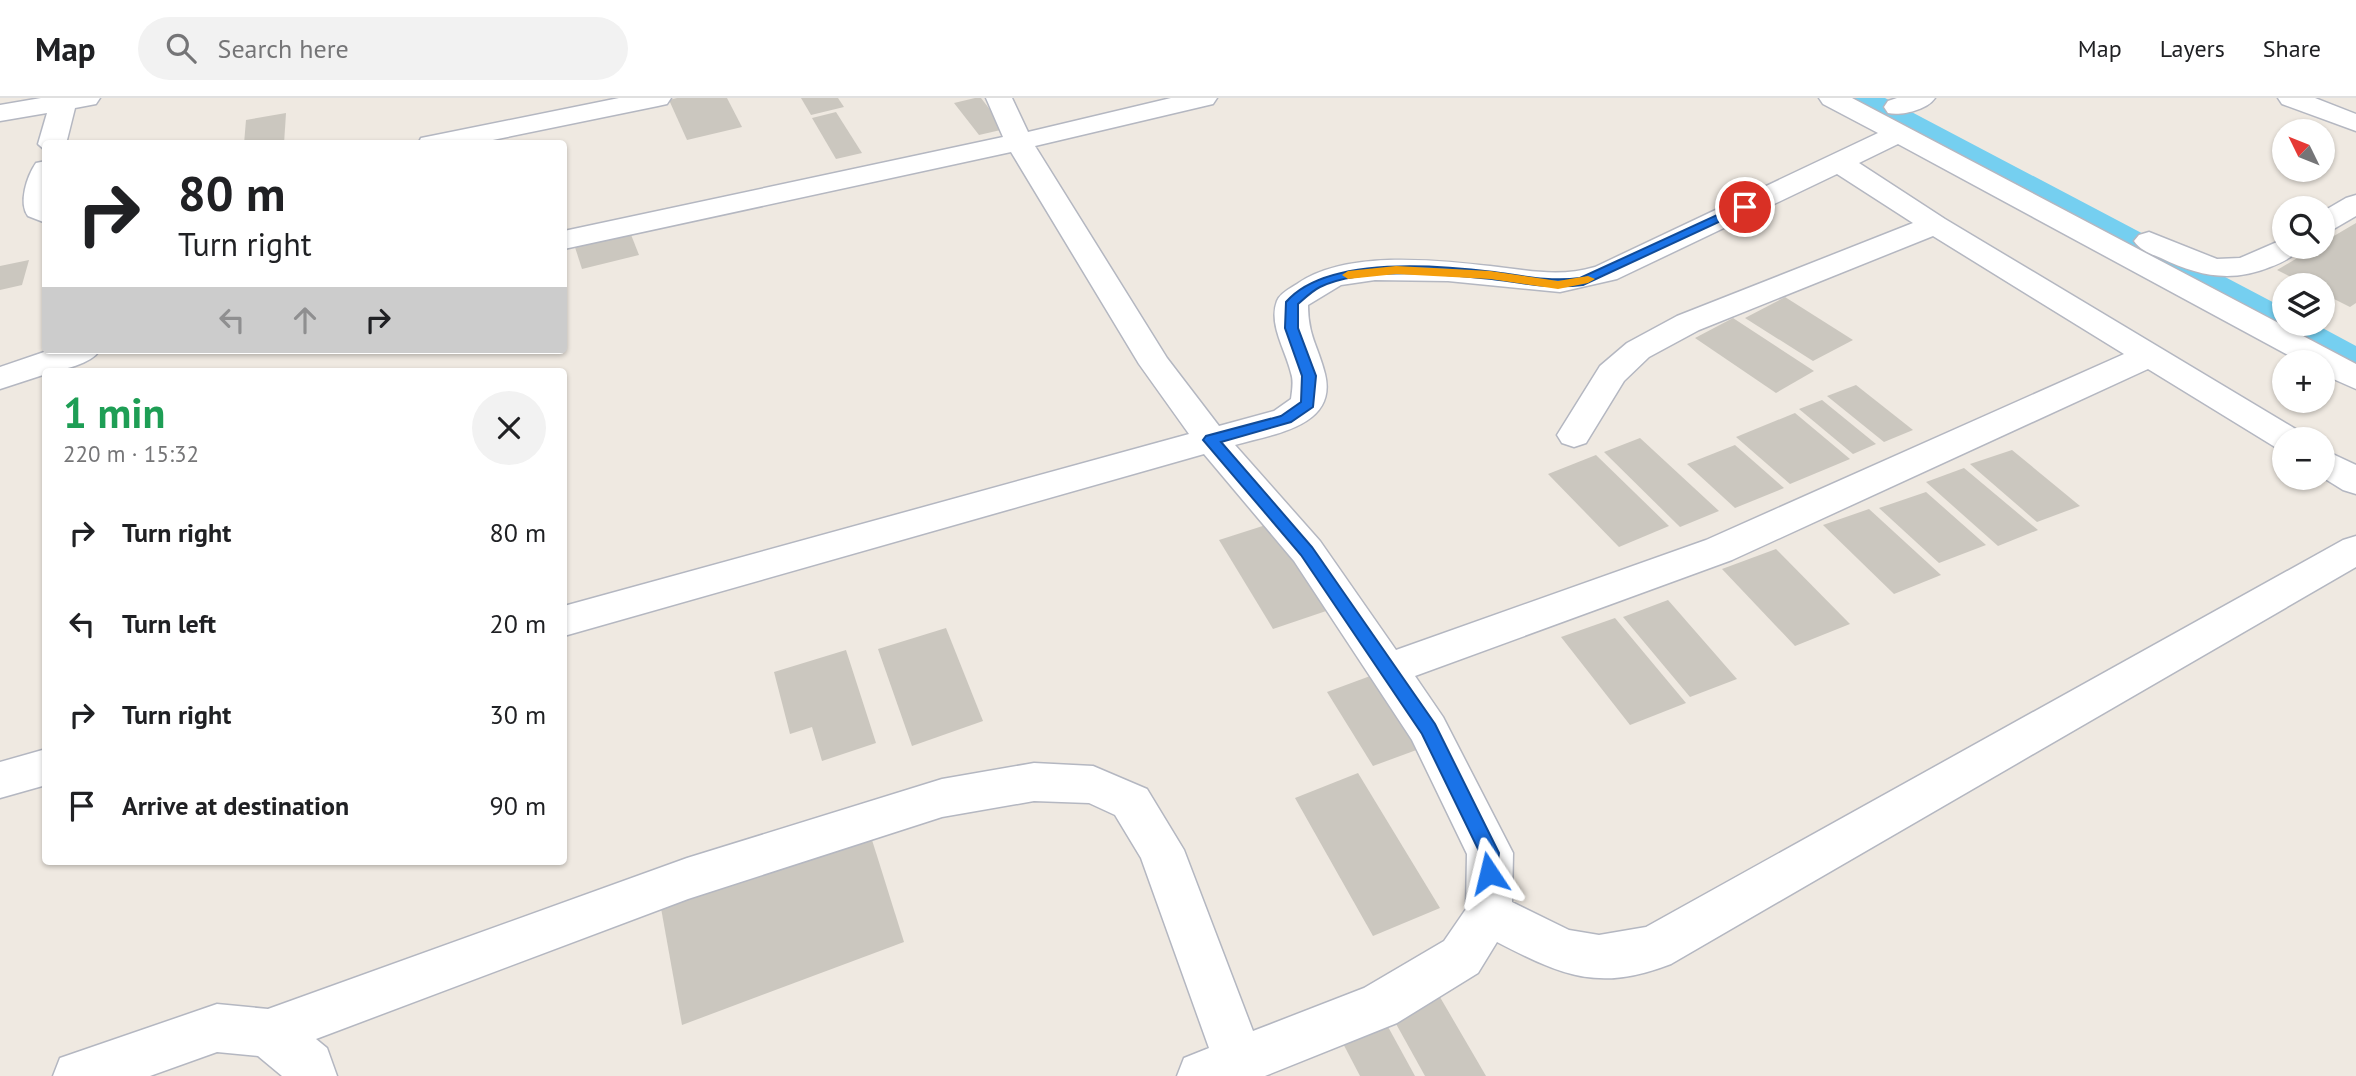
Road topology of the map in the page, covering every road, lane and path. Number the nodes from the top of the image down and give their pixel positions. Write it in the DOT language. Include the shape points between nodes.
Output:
graph roads {
  1 [pos="658,98"];
  2 [pos="999,98"];
  3 [pos="1204,98"];
  4 [pos="1832,98"];
  5 [pos="2291,98"];
  6 [pos="75,100"];
  7 [pos="1899,109"];
  8 [pos="0,113"];
  9 [pos="2356,123"];
  10 [pos="54,140"];
  11 [pos="451,140"];
  12 [pos="1019,142"];
  13 [pos="1838,162"];
  14 [pos="42,184"];
  15 [pos="2356,204"];
  16 [pos="42,212"];
  17 [pos="2335,217"];
  18 [pos="1935,225"];
  19 [pos="567,239"];
  20 [pos="2272,255"];
  21 [pos="72,354"];
  22 [pos="2151,355"];
  23 [pos="0,378"];
  24 [pos="2356,378"];
  25 [pos="2272,430"];
  26 [pos="1574,435"];
  27 [pos="1211,440"];
  28 [pos="2335,469"];
  29 [pos="2356,481"];
  30 [pos="2356,550"];
  31 [pos="567,620"];
  32 [pos="1387,670"];
  33 [pos="42,768"];
  34 [pos="0,780"];
  35 [pos="1489,914"];
  36 [pos="268,1033"];
  37 [pos="1220,1069"];
  38 [pos="78,1076"];
  39 [pos="312,1076"];
  1 -- 11 [label="street"];
  2 -- 12 [label="street"];
  3 -- 12 [label="street"];
  4 -- 7 [label="street"];
  5 -- 9 [label="street"];
  6 -- 8 [label="street"];
  6 -- 10 [label="street"];
  7 -- 13 [label="street"];
  7 -- 20 [label="street" via="2113,223 2203,265 2237,270"];
  7 -- 24 [label="street"];
  12 -- 19 [label="street"];
  12 -- 27 [label="street" via="1155,365"];
  13 -- 18 [label="street"];
  13 -- 27 [label="street" via="1583,281 1558,285 1490,275 1396,270 1352,274 1315,285 1292,302 1292,328 1309,376 1308,404 1286,419"];
  14 -- 16 [label="street" via="37,203"];
  15 -- 17 [label="street"];
  18 -- 22 [label="street"];
  18 -- 26 [label="street" via="1688,323 1638,349 1612,374"];
  21 -- 23 [label="street"];
  22 -- 25 [label="street"];
  22 -- 32 [label="street" via="1719,550"];
  27 -- 31 [label="street"];
  27 -- 32 [label="street" via="1307,551"];
  28 -- 29 [label="street"];
  30 -- 35 [label="street" via="1654,948 1599,958 1563,951"];
  32 -- 35 [label="street" via="1428,729 1490,853"];
  33 -- 34 [label="street"];
  35 -- 37 [label="street" via="1461,957 1380,1006"];
  36 -- 37 [label="street" via="687,879 942,798 1034,782 1093,785 1131,802 1161,850"];
  36 -- 38 [label="street" via="217,1028"];
  36 -- 39 [label="street" via="309,1066"];
}
